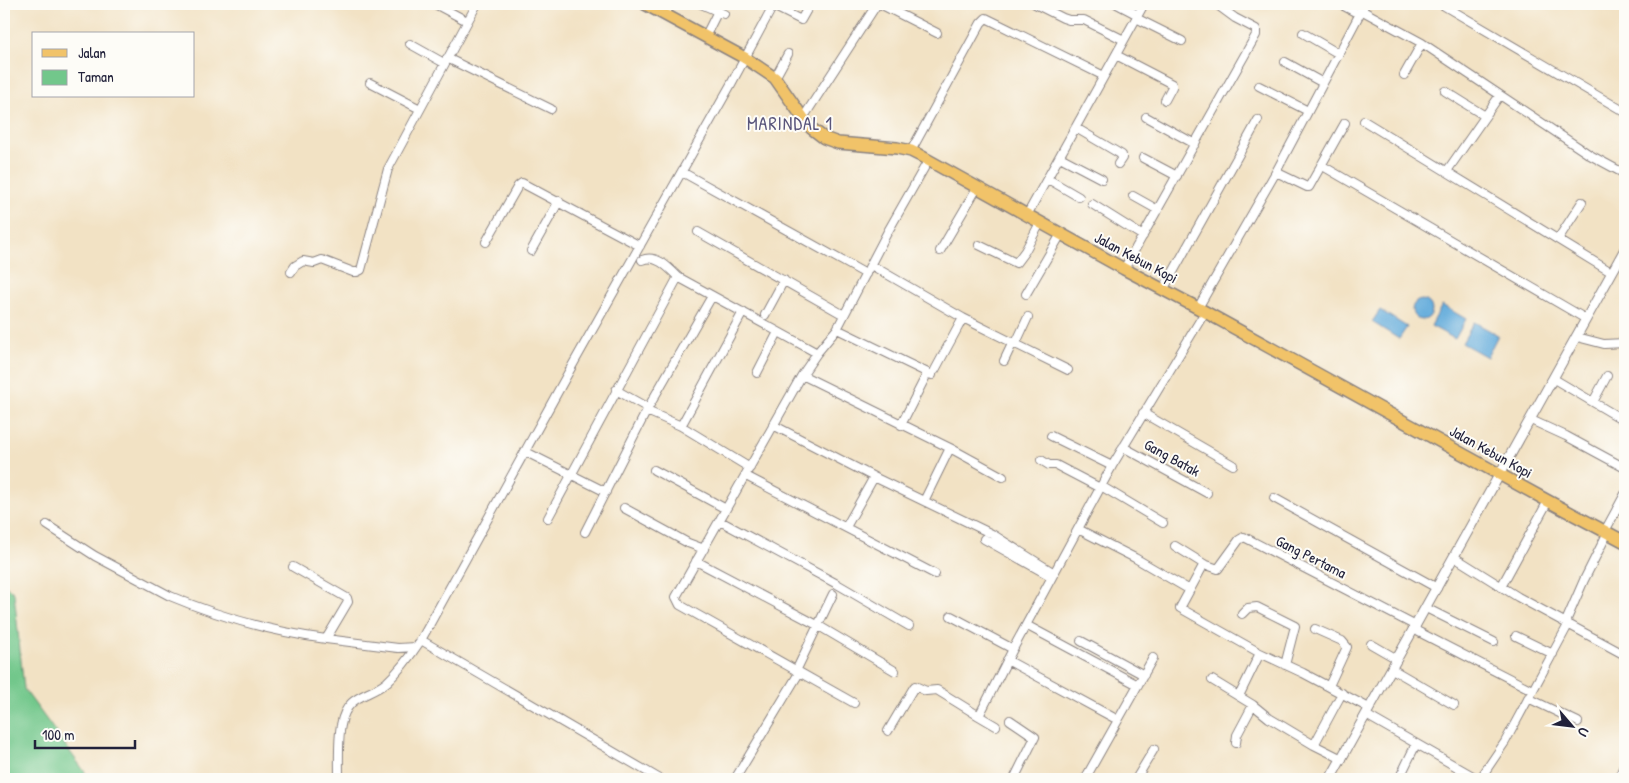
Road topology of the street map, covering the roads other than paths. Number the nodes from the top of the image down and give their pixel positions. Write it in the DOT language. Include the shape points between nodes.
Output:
graph roads {
  1 [pos="435,4"];
  2 [pos="477,4"];
  3 [pos="645,4"];
  4 [pos="671,4"];
  5 [pos="701,4"];
  6 [pos="810,4"];
  7 [pos="878,4"];
  8 [pos="1035,4"];
  9 [pos="1117,4"];
  10 [pos="1144,4"];
  11 [pos="1216,4"];
  12 [pos="1340,4"];
  13 [pos="1441,4"];
  14 [pos="774,5"];
  15 [pos="1362,9"];
  16 [pos="664,15"];
  17 [pos="1137,16"];
  18 [pos="467,21"];
  19 [pos="936,32"];
  20 [pos="1303,33"];
  21 [pos="705,37"];
  22 [pos="1124,40"];
  23 [pos="1182,41"];
  24 [pos="1422,43"];
  25 [pos="410,44"];
  26 [pos="788,54"];
  27 [pos="1339,54"];
  28 [pos="1116,55"];
  29 [pos="745,58"];
  30 [pos="446,60"];
  31 [pos="1284,62"];
  32 [pos="1404,75"];
  33 [pos="1104,76"];
  34 [pos="775,78"];
  35 [pos="370,83"];
  36 [pos="1323,83"];
  37 [pos="1259,86"];
  38 [pos="1445,91"];
  39 [pos="1500,95"];
  40 [pos="1165,100"];
  41 [pos="420,109"];
  42 [pos="551,109"];
  43 [pos="1308,112"];
  44 [pos="1625,112"];
  45 [pos="1485,116"];
  46 [pos="1146,117"];
  47 [pos="802,118"];
  48 [pos="1258,120"];
  49 [pos="1364,121"];
  50 [pos="1345,123"];
  51 [pos="1076,128"];
  52 [pos="1195,144"];
  53 [pos="911,151"];
  54 [pos="1060,156"];
  55 [pos="1143,158"];
  56 [pos="928,161"];
  57 [pos="1118,164"];
  58 [pos="1321,165"];
  59 [pos="1447,171"];
  60 [pos="682,172"];
  61 [pos="1276,172"];
  62 [pos="1625,174"];
  63 [pos="1177,176"];
  64 [pos="1048,179"];
  65 [pos="1102,180"];
  66 [pos="977,188"];
  67 [pos="1079,196"];
  68 [pos="1133,196"];
  69 [pos="559,201"];
  70 [pos="1582,202"];
  71 [pos="1092,204"];
  72 [pos="1158,210"];
  73 [pos="1027,215"];
  74 [pos="1040,223"];
  75 [pos="698,232"];
  76 [pos="1061,234"];
  77 [pos="1144,236"];
  78 [pos="1558,239"];
  79 [pos="486,242"];
  80 [pos="979,245"];
  81 [pos="640,246"];
  82 [pos="1625,249"];
  83 [pos="531,251"];
  84 [pos="940,251"];
  85 [pos="642,260"];
  86 [pos="871,265"];
  87 [pos="1124,269"];
  88 [pos="291,272"];
  89 [pos="1611,272"];
  90 [pos="866,274"];
  91 [pos="678,277"];
  92 [pos="784,280"];
  93 [pos="1163,290"];
  94 [pos="1026,294"];
  95 [pos="712,296"];
  96 [pos="1202,310"];
  97 [pos="743,312"];
  98 [pos="765,315"];
  99 [pos="844,315"];
  100 [pos="1028,317"];
  101 [pos="963,318"];
  102 [pos="1586,318"];
  103 [pos="837,329"];
  104 [pos="778,332"];
  105 [pos="1577,337"];
  106 [pos="1014,342"];
  107 [pos="1625,342"];
  108 [pos="817,353"];
  109 [pos="1004,361"];
  110 [pos="1068,370"];
  111 [pos="757,373"];
  112 [pos="931,373"];
  113 [pos="802,375"];
  114 [pos="1607,376"];
  115 [pos="1554,379"];
  116 [pos="616,390"];
  117 [pos="1593,402"];
  118 [pos="648,410"];
  119 [pos="1143,413"];
  120 [pos="1531,420"];
  121 [pos="1625,421"];
  122 [pos="773,424"];
  123 [pos="901,425"];
  124 [pos="681,426"];
  125 [pos="1051,436"];
  126 [pos="1123,447"];
  127 [pos="950,448"];
  128 [pos="526,452"];
  129 [pos="1041,460"];
  130 [pos="1233,465"];
  131 [pos="1112,466"];
  132 [pos="1625,468"];
  133 [pos="654,470"];
  134 [pos="748,472"];
  135 [pos="1500,474"];
  136 [pos="572,475"];
  137 [pos="874,477"];
  138 [pos="1003,477"];
  139 [pos="1101,487"];
  140 [pos="606,492"];
  141 [pos="1207,493"];
  142 [pos="1625,494"];
  143 [pos="1274,498"];
  144 [pos="924,501"];
  145 [pos="1548,501"];
  146 [pos="624,508"];
  147 [pos="726,510"];
  148 [pos="548,518"];
  149 [pos="720,521"];
  150 [pos="1163,523"];
  151 [pos="47,524"];
  152 [pos="846,527"];
  153 [pos="1078,529"];
  154 [pos="585,532"];
  155 [pos="1607,532"];
  156 [pos="984,539"];
  157 [pos="1625,542"];
  158 [pos="1175,546"];
  159 [pos="704,548"];
  160 [pos="1454,557"];
  161 [pos="696,561"];
  162 [pos="1204,564"];
  163 [pos="293,567"];
  164 [pos="935,574"];
  165 [pos="1053,575"];
  166 [pos="1501,587"];
  167 [pos="1437,588"];
  168 [pos="1190,590"];
  169 [pos="833,594"];
  170 [pos="1426,608"];
  171 [pos="1242,614"];
  172 [pos="951,616"];
  173 [pos="1026,625"];
  174 [pos="1568,625"];
  175 [pos="819,626"];
  176 [pos="909,626"];
  177 [pos="1414,627"];
  178 [pos="1315,630"];
  179 [pos="1516,636"];
  180 [pos="326,639"];
  181 [pos="421,640"];
  182 [pos="1081,642"];
  183 [pos="1494,642"];
  184 [pos="1371,644"];
  185 [pos="416,647"];
  186 [pos="1013,649"];
  187 [pos="1260,653"];
  188 [pos="1553,654"];
  189 [pos="1625,655"];
  190 [pos="1153,658"];
  191 [pos="1397,659"];
  192 [pos="1007,660"];
  193 [pos="1285,665"];
  194 [pos="1392,669"];
  195 [pos="894,671"];
  196 [pos="797,672"];
  197 [pos="1144,675"];
  198 [pos="1212,680"];
  199 [pos="1138,686"];
  200 [pos="1329,686"];
  201 [pos="1532,690"];
  202 [pos="1342,693"];
  203 [pos="1239,696"];
  204 [pos="1528,698"];
  205 [pos="854,703"];
  206 [pos="1253,705"];
  207 [pos="1454,706"];
  208 [pos="1368,711"];
  209 [pos="979,716"];
  210 [pos="1010,720"];
  211 [pos="1118,720"];
  212 [pos="1578,722"];
  213 [pos="996,726"];
  214 [pos="888,731"];
  215 [pos="1236,743"];
  216 [pos="1416,744"];
  217 [pos="1314,746"];
  218 [pos="1154,749"];
  219 [pos="1342,759"];
  220 [pos="1625,764"];
  221 [pos="339,779"];
  222 [pos="660,779"];
  223 [pos="735,779"];
  224 [pos="1014,779"];
  225 [pos="1085,779"];
  226 [pos="1136,779"];
  227 [pos="1330,779"];
  228 [pos="1399,779"];
  229 [pos="1479,779"];
  230 [pos="1618,779"];
  1 -- 18 [label="street"];
  2 -- 18 [label="street"];
  3 -- 16 [label="main road, Jalan Kebun Kopi"];
  4 -- 16 [label="street"];
  5 -- 21 [label="street" via="721,13"];
  6 -- 14 [label="street" via="801,20"];
  7 -- 19 [label="street"];
  7 -- 47 [label="street"];
  8 -- 22 [label="street" via="1069,20 1084,20"];
  9 -- 17 [label="street"];
  10 -- 17 [label="street"];
  11 -- 52 [label="street" via="1256,29 1256,35"];
  12 -- 15 [label="street"];
  13 -- 44 [label="street"];
  14 -- 29 [label="street"];
  15 -- 24 [label="street"];
  15 -- 27 [label="street"];
  16 -- 21 [label="main road, Jalan Kebun Kopi"];
  17 -- 22 [label="street"];
  17 -- 23 [label="street"];
  18 -- 30 [label="street"];
  20 -- 27 [label="street"];
  21 -- 29 [label="main road, Jalan Kebun Kopi"];
  22 -- 28 [label="street"];
  24 -- 32 [label="street"];
  24 -- 39 [label="street"];
  25 -- 30 [label="street"];
  26 -- 34 [label="street"];
  27 -- 36 [label="street"];
  28 -- 33 [label="street"];
  28 -- 40 [label="street" via="1172,84"];
  29 -- 34 [label="main road, Jalan Kebun Kopi"];
  29 -- 60 [label="street"];
  30 -- 41 [label="street"];
  30 -- 42 [label="street"];
  31 -- 36 [label="street"];
  33 -- 51 [label="street"];
  33 -- 53 [label="street" via="986,18"];
  34 -- 47 [label="main road, Jalan Kebun Kopi"];
  35 -- 41 [label="street"];
  36 -- 43 [label="street"];
  37 -- 43 [label="street"];
  38 -- 45 [label="street"];
  39 -- 45 [label="street"];
  39 -- 62 [label="street" via="1590,155"];
  41 -- 88 [label="street" via="388,169 361,270 353,272 322,260 303,261"];
  43 -- 61 [label="street"];
  45 -- 59 [label="street"];
  46 -- 52 [label="street"];
  47 -- 53 [label="main road, Jalan Kebun Kopi" via="824,138 838,143"];
  48 -- 93 [label="street"];
  49 -- 59 [label="street"];
  50 -- 58 [label="street"];
  51 -- 54 [label="street"];
  51 -- 57 [label="street" via="1122,154"];
  52 -- 63 [label="street"];
  53 -- 56 [label="main road, Jalan Kebun Kopi"];
  54 -- 64 [label="street"];
  54 -- 65 [label="street"];
  55 -- 63 [label="street"];
  56 -- 66 [label="main road, Jalan Kebun Kopi"];
  56 -- 86 [label="street"];
  58 -- 61 [label="street" via="1307,188"];
  58 -- 102 [label="street"];
  59 -- 78 [label="street"];
  60 -- 81 [label="street"];
  60 -- 90 [label="street"];
  61 -- 96 [label="street"];
  63 -- 72 [label="street"];
  64 -- 67 [label="street"];
  64 -- 73 [label="street"];
  66 -- 73 [label="main road, Jalan Kebun Kopi"];
  66 -- 84 [label="street"];
  68 -- 72 [label="street"];
  69 -- 79 [label="street" via="521,183"];
  69 -- 81 [label="street"];
  69 -- 83 [label="street"];
  70 -- 78 [label="street"];
  71 -- 77 [label="street"];
  72 -- 77 [label="street"];
  73 -- 74 [label="main road, Jalan Kebun Kopi"];
  74 -- 76 [label="main road, Jalan Kebun Kopi"];
  74 -- 80 [label="street" via="1016,263"];
  75 -- 92 [label="street"];
  76 -- 87 [label="main road, Jalan Kebun Kopi"];
  76 -- 94 [label="street"];
  77 -- 87 [label="street"];
  78 -- 89 [label="street"];
  81 -- 128 [label="street"];
  82 -- 89 [label="street"];
  85 -- 91 [label="street" via="658,260"];
  86 -- 90 [label="street"];
  86 -- 101 [label="street"];
  87 -- 93 [label="main road, Jalan Kebun Kopi"];
  89 -- 102 [label="street"];
  90 -- 99 [label="street"];
  91 -- 95 [label="street"];
  91 -- 116 [label="street"];
  92 -- 98 [label="street"];
  92 -- 99 [label="street"];
  93 -- 96 [label="main road, Jalan Kebun Kopi"];
  95 -- 97 [label="street"];
  95 -- 118 [label="street"];
  96 -- 119 [label="street"];
  96 -- 135 [label="main road, Jalan Kebun Kopi"];
  97 -- 104 [label="street"];
  97 -- 124 [label="street"];
  99 -- 103 [label="street"];
  100 -- 106 [label="street"];
  101 -- 106 [label="street"];
  101 -- 112 [label="street"];
  102 -- 105 [label="street"];
  103 -- 108 [label="street"];
  103 -- 112 [label="street"];
  104 -- 108 [label="street"];
  104 -- 111 [label="street"];
  105 -- 107 [label="street" via="1604,344"];
  105 -- 115 [label="street"];
  106 -- 109 [label="street"];
  106 -- 110 [label="street"];
  108 -- 113 [label="street"];
  112 -- 123 [label="street"];
  113 -- 122 [label="street"];
  113 -- 123 [label="street"];
  114 -- 117 [label="street"];
  115 -- 117 [label="street"];
  115 -- 120 [label="street"];
  116 -- 118 [label="street"];
  116 -- 136 [label="street"];
  117 -- 121 [label="street"];
  118 -- 124 [label="street"];
  118 -- 140 [label="street"];
  119 -- 126 [label="street"];
  119 -- 130 [label="street"];
  120 -- 132 [label="street"];
  120 -- 135 [label="street"];
  122 -- 134 [label="street"];
  122 -- 137 [label="street"];
  123 -- 127 [label="street"];
  124 -- 134 [label="street"];
  125 -- 131 [label="street"];
  126 -- 131 [label="street"];
  126 -- 141 [label="street, Gang Batak"];
  127 -- 138 [label="street"];
  127 -- 144 [label="street"];
  128 -- 136 [label="street"];
  128 -- 181 [label="street"];
  129 -- 139 [label="street"];
  131 -- 139 [label="street"];
  133 -- 147 [label="street"];
  134 -- 147 [label="street"];
  134 -- 152 [label="street"];
  135 -- 145 [label="main road, Jalan Kebun Kopi"];
  135 -- 160 [label="street"];
  136 -- 140 [label="street"];
  136 -- 148 [label="street"];
  137 -- 144 [label="street"];
  137 -- 152 [label="street"];
  139 -- 150 [label="street"];
  139 -- 153 [label="street"];
  140 -- 154 [label="street"];
  142 -- 155 [label="street"];
  143 -- 167 [label="street"];
  144 -- 165 [label="street" via="992,534"];
  145 -- 155 [label="main road, Jalan Kebun Kopi"];
  145 -- 166 [label="street"];
  146 -- 159 [label="street" via="688,543"];
  147 -- 149 [label="street"];
  149 -- 159 [label="street"];
  149 -- 176 [label="street"];
  151 -- 180 [label="street" via="95,556 183,602 234,619"];
  152 -- 164 [label="street"];
  153 -- 165 [label="street"];
  153 -- 168 [label="street"];
  155 -- 157 [label="main road, Jalan Kebun Kopi"];
  155 -- 174 [label="street" via="1567,619"];
  156 -- 165 [label="street"];
  158 -- 162 [label="street"];
  159 -- 161 [label="street"];
  160 -- 166 [label="street"];
  160 -- 167 [label="street"];
  161 -- 175 [label="street"];
  161 -- 196 [label="street" via="678,590 676,596 680,605"];
  162 -- 168 [label="street"];
  162 -- 177 [label="street, Gang Pertama" via="1218,569 1238,540 1244,537"];
  163 -- 180 [label="street" via="348,600"];
  165 -- 173 [label="street"];
  166 -- 174 [label="street"];
  167 -- 170 [label="street"];
  168 -- 187 [label="street" via="1180,608"];
  169 -- 175 [label="street"];
  170 -- 177 [label="street"];
  170 -- 183 [label="street"];
  171 -- 193 [label="street" via="1248,608 1257,608 1295,626"];
  172 -- 186 [label="street"];
  173 -- 186 [label="street"];
  173 -- 199 [label="street"];
  174 -- 188 [label="street"];
  174 -- 189 [label="street"];
  175 -- 195 [label="street"];
  175 -- 196 [label="street"];
  177 -- 191 [label="street"];
  177 -- 201 [label="street"];
  178 -- 200 [label="street" via="1347,646"];
  179 -- 188 [label="street"];
  180 -- 185 [label="street" via="398,648"];
  181 -- 185 [label="street"];
  181 -- 222 [label="street"];
  182 -- 197 [label="street"];
  184 -- 191 [label="street"];
  185 -- 221 [label="street" via="385,684 355,699 346,710 340,725"];
  186 -- 192 [label="street"];
  187 -- 193 [label="street"];
  187 -- 203 [label="street"];
  188 -- 201 [label="street"];
  190 -- 197 [label="street"];
  191 -- 194 [label="street"];
  192 -- 209 [label="street"];
  192 -- 211 [label="street"];
  193 -- 200 [label="street"];
  194 -- 207 [label="street"];
  194 -- 208 [label="street"];
  196 -- 205 [label="street"];
  196 -- 223 [label="street"];
  197 -- 199 [label="street"];
  198 -- 203 [label="street"];
  199 -- 211 [label="street"];
  200 -- 202 [label="street"];
  201 -- 204 [label="street"];
  202 -- 208 [label="street"];
  202 -- 217 [label="street"];
  203 -- 206 [label="street"];
  204 -- 212 [label="street"];
  204 -- 229 [label="street" via="1505,742"];
  206 -- 215 [label="street"];
  206 -- 217 [label="street"];
  208 -- 216 [label="street"];
  208 -- 219 [label="street"];
  209 -- 213 [label="street"];
  209 -- 214 [label="street" via="936,690 926,691 915,686"];
  210 -- 224 [label="street" via="1035,737"];
  211 -- 225 [label="street"];
  216 -- 228 [label="street"];
  216 -- 229 [label="street"];
  217 -- 219 [label="street"];
  218 -- 226 [label="street"];
  219 -- 227 [label="street"];
  220 -- 230 [label="street"];
}
